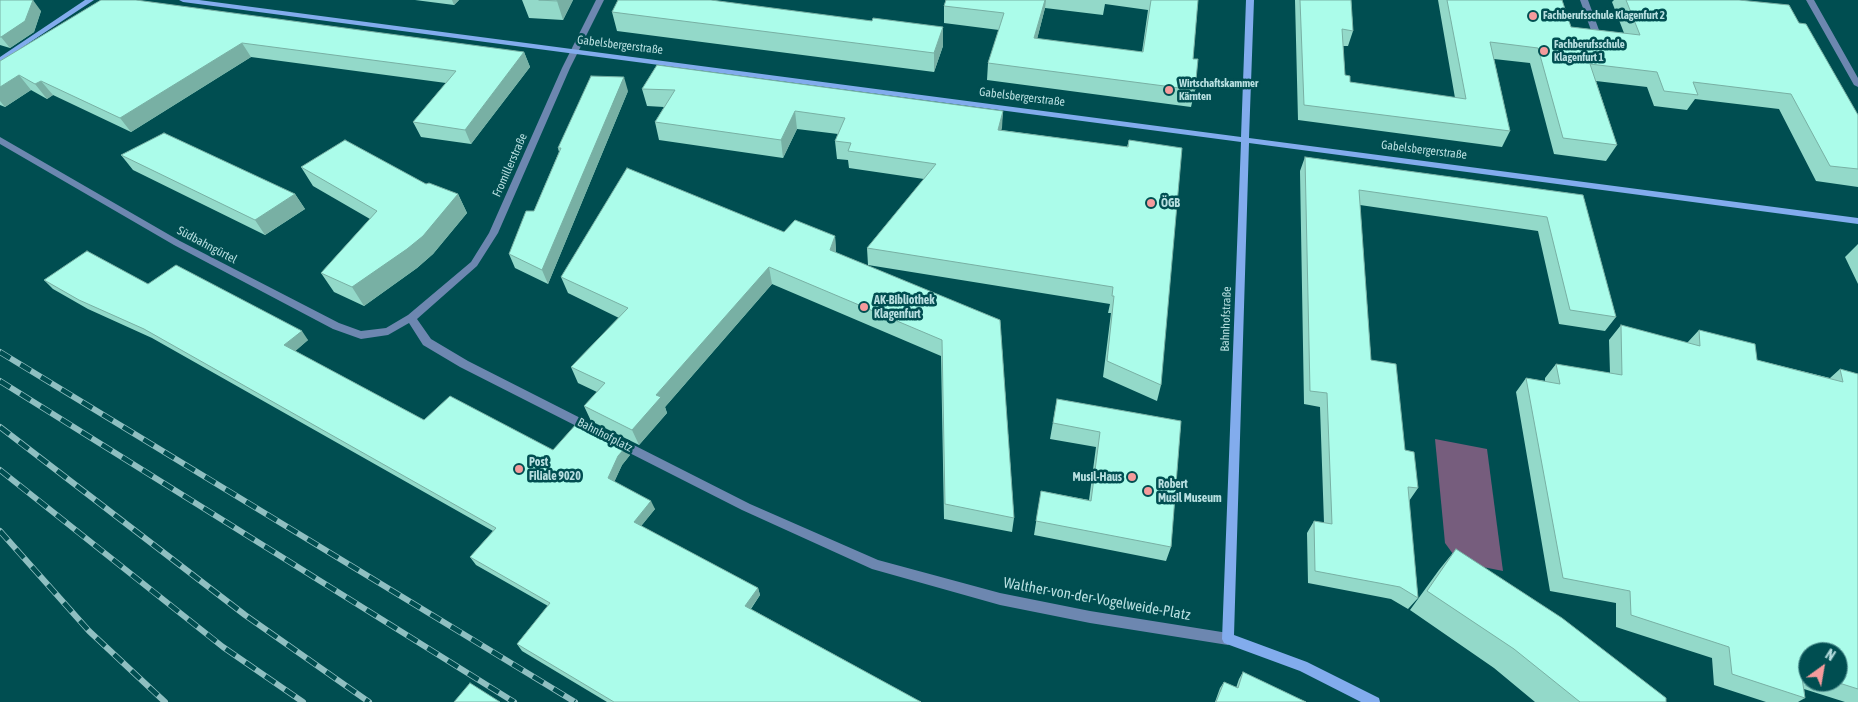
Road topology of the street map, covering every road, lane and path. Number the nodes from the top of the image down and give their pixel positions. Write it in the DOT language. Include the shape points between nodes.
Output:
graph roads {
  1 [pos="90,0"];
  2 [pos="183,0"];
  3 [pos="600,0"];
  4 [pos="1250,0"];
  5 [pos="1584,0"];
  6 [pos="1810,0"];
  7 [pos="1599,42"];
  8 [pos="574,52"];
  9 [pos="0,60"];
  10 [pos="1858,85"];
  11 [pos="0,140"];
  12 [pos="1246,140"];
  13 [pos="1858,221"];
  14 [pos="411,318"];
  15 [pos="810,536"];
  16 [pos="1228,639"];
  17 [pos="1374,702"];
  1 -- 9 [label="street"];
  2 -- 8 [label="street, Gabelsbergerstraße"];
  3 -- 8 [label="street, Fromillerstraße"];
  4 -- 12 [label="street, Bahnhofstraße"];
  5 -- 7 [label="street"];
  6 -- 10 [label="street"];
  8 -- 12 [label="street, Gabelsbergerstraße"];
  8 -- 14 [label="street, Fromillerstraße" via="493,233 474,264"];
  11 -- 14 [label="street, Südbahngürtel" via="177,243 336,326 361,335 388,331"];
  12 -- 13 [label="street, Gabelsbergerstraße"];
  12 -- 16 [label="street, Bahnhofstraße"];
  14 -- 15 [label="street, Bahnhofplatz" via="427,342 464,364 746,507"];
  15 -- 16 [label="street, Walther-von-der-Vogelweide-Platz" via="876,565 976,593"];
  16 -- 17 [label="street, Walther-von-der-Vogelweide-Platz" via="1303,666"];
}
